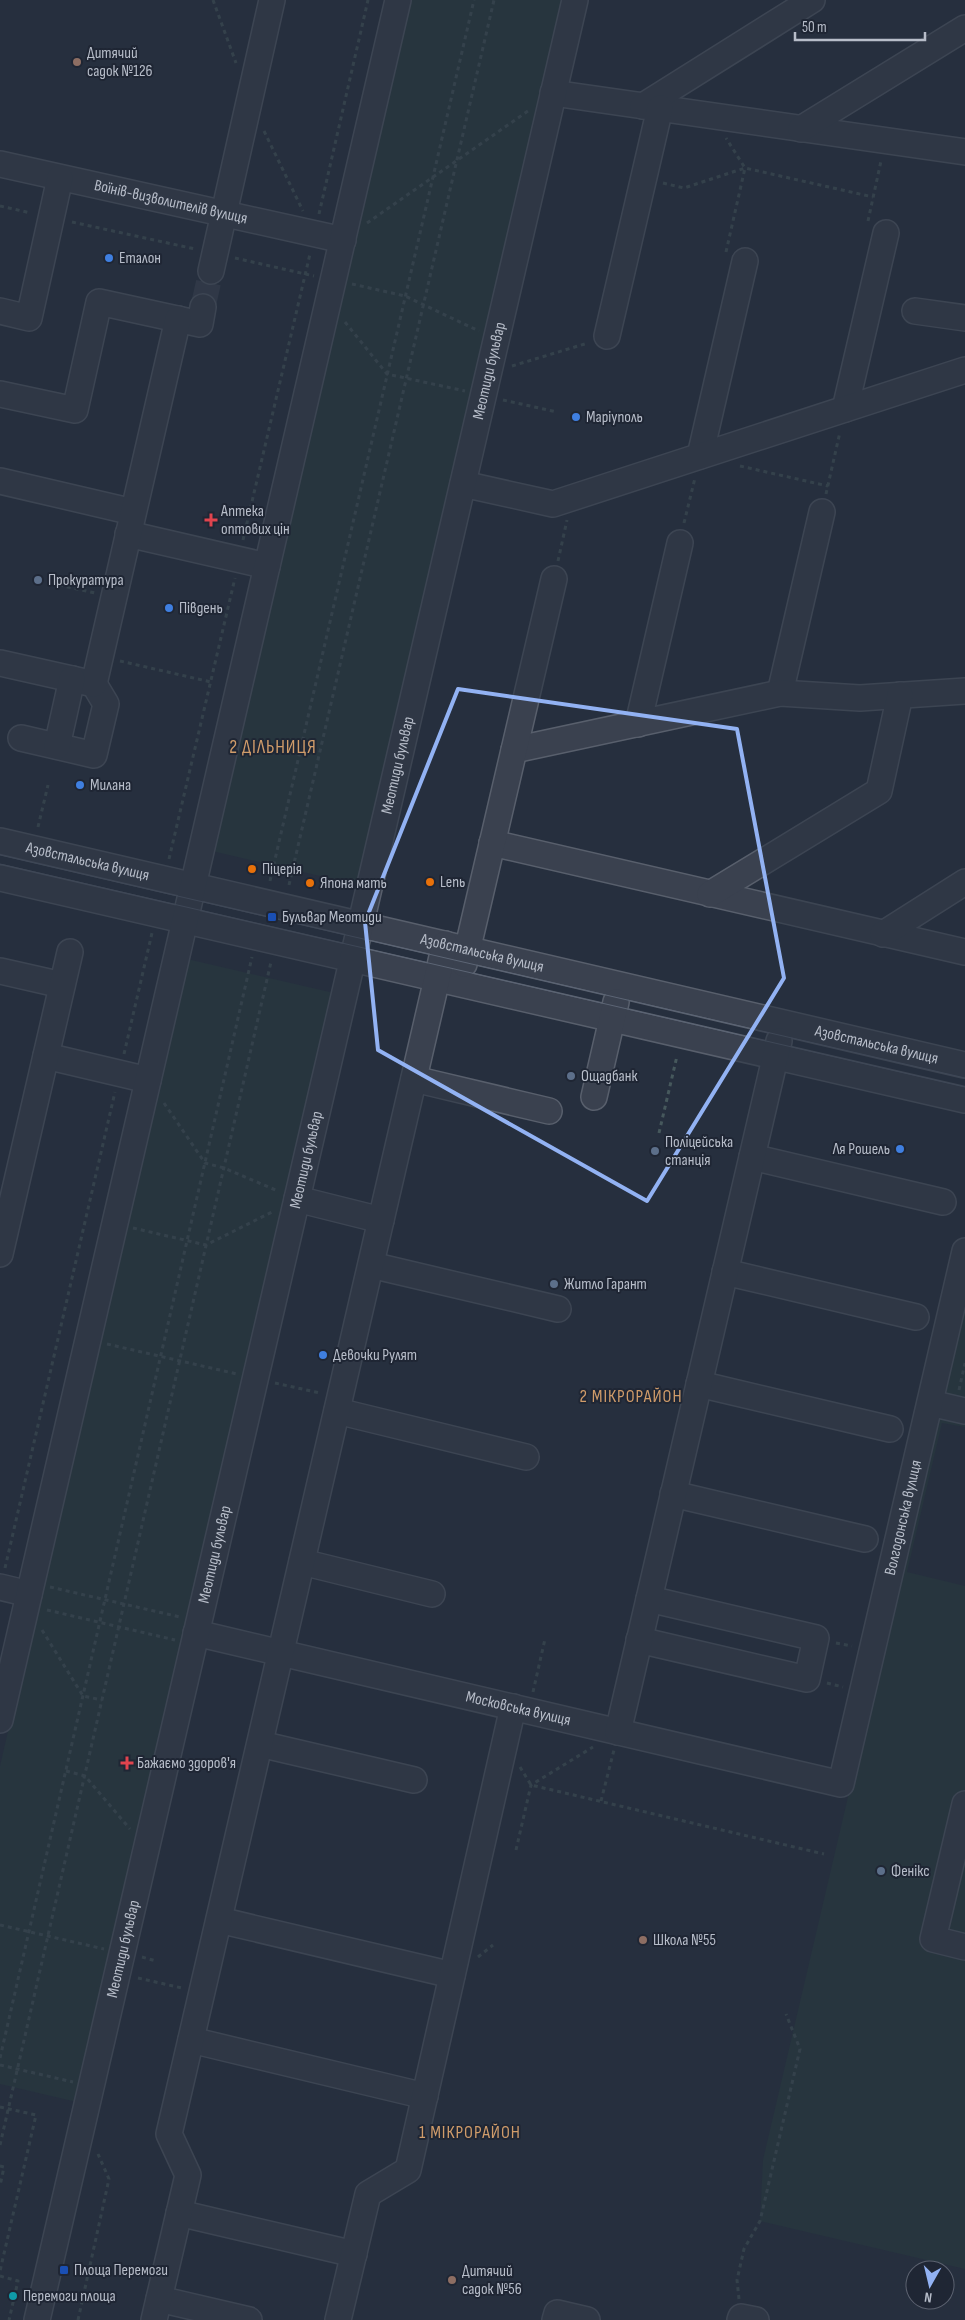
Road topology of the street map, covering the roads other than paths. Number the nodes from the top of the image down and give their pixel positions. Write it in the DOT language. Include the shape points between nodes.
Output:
graph roads {
  1 [pos="272,0"];
  2 [pos="398,0"];
  3 [pos="575,0"];
  4 [pos="812,0"];
  5 [pos="965,28"];
  6 [pos="553,93"];
  7 [pos="651,107"];
  8 [pos="801,129"];
  9 [pos="965,152"];
  10 [pos="0,164"];
  11 [pos="60,178"];
  12 [pos="224,214"];
  13 [pos="876,231"];
  14 [pos="343,240"];
  15 [pos="735,259"];
  16 [pos="213,262"];
  17 [pos="203,307"];
  18 [pos="0,311"];
  19 [pos="915,311"];
  20 [pos="965,318"];
  21 [pos="178,319"];
  22 [pos="607,336"];
  23 [pos="965,370"];
  24 [pos="0,394"];
  25 [pos="846,409"];
  26 [pos="700,456"];
  27 [pos="0,481"];
  28 [pos="463,484"];
  29 [pos="822,512"];
  30 [pos="131,523"];
  31 [pos="680,543"];
  32 [pos="267,566"];
  33 [pos="554,579"];
  34 [pos="0,663"];
  35 [pos="83,682"];
  36 [pos="965,691"];
  37 [pos="780,693"];
  38 [pos="900,695"];
  39 [pos="638,724"];
  40 [pos="21,738"];
  41 [pos="57,746"];
  42 [pos="514,750"];
  43 [pos="0,841"];
  44 [pos="492,843"];
  45 [pos="0,878"];
  46 [pos="965,882"];
  47 [pos="193,886"];
  48 [pos="710,894"];
  49 [pos="185,920"];
  50 [pos="361,925"];
  51 [pos="884,934"];
  52 [pos="456,947"];
  53 [pos="70,952"];
  54 [pos="965,952"];
  55 [pos="353,959"];
  56 [pos="0,970"];
  57 [pos="448,981"];
  58 [pos="62,985"];
  59 [pos="620,985"];
  60 [pos="612,1019"];
  61 [pos="783,1023"];
  62 [pos="46,1056"];
  63 [pos="775,1056"];
  64 [pos="965,1065"];
  65 [pos="414,1079"];
  66 [pos="148,1080"];
  67 [pos="594,1097"];
  68 [pos="965,1100"];
  69 [pos="548,1111"];
  70 [pos="752,1157"];
  71 [pos="297,1199"];
  72 [pos="944,1202"];
  73 [pos="381,1220"];
  74 [pos="965,1251"];
  75 [pos="0,1254"];
  76 [pos="371,1265"];
  77 [pos="725,1272"];
  78 [pos="558,1309"];
  79 [pos="916,1317"];
  80 [pos="699,1384"];
  81 [pos="930,1403"];
  82 [pos="960,1410"];
  83 [pos="337,1411"];
  84 [pos="890,1429"];
  85 [pos="526,1457"];
  86 [pos="673,1494"];
  87 [pos="865,1539"];
  88 [pos="302,1562"];
  89 [pos="0,1587"];
  90 [pos="29,1594"];
  91 [pos="432,1594"];
  92 [pos="649,1599"];
  93 [pos="197,1633"];
  94 [pos="639,1640"];
  95 [pos="281,1653"];
  96 [pos="520,1709"];
  97 [pos="0,1720"];
  98 [pos="618,1732"];
  99 [pos="260,1744"];
  100 [pos="414,1780"];
  101 [pos="841,1784"];
  102 [pos="965,1804"];
  103 [pos="219,1920"];
  104 [pos="965,1947"];
  105 [pos="452,1975"];
  106 [pos="191,2040"];
  107 [pos="424,2096"];
  108 [pos="179,2213"];
  109 [pos="354,2254"];
  110 [pos="157,2309"];
  111 [pos="37,2320"];
  112 [pos="249,2320"];
  113 [pos="338,2320"];
  114 [pos="555,2320"];
  115 [pos="587,2320"];
  116 [pos="740,2320"];
  117 [pos="756,2320"];
  1 -- 12 [label="street"];
  2 -- 14 [label="street"];
  3 -- 6 [label="street, Меотиди бульвар"];
  4 -- 7 [label="street"];
  5 -- 8 [label="street"];
  6 -- 7 [label="street"];
  6 -- 28 [label="street, Меотиди бульвар"];
  7 -- 8 [label="street"];
  7 -- 22 [label="street"];
  8 -- 9 [label="street"];
  10 -- 11 [label="street, Воїнів-визволителів вулиця"];
  11 -- 12 [label="street, Воїнів-визволителів вулиця"];
  11 -- 18 [label="street" via="29,318"];
  12 -- 14 [label="street, Воїнів-визволителів вулиця"];
  12 -- 16 [label="street"];
  13 -- 25 [label="street"];
  14 -- 32 [label="street"];
  15 -- 26 [label="street"];
  17 -- 21 [label="street" via="200,324"];
  19 -- 20 [label="street"];
  21 -- 24 [label="street" via="99,302 75,410"];
  21 -- 30 [label="street"];
  23 -- 25 [label="street"];
  25 -- 26 [label="street"];
  26 -- 28 [label="street" via="553,504"];
  27 -- 30 [label="street"];
  28 -- 50 [label="street, Меотиди бульвар"];
  29 -- 37 [label="street"];
  30 -- 32 [label="street"];
  30 -- 35 [label="street" via="100,656"];
  31 -- 39 [label="street"];
  32 -- 47 [label="street"];
  33 -- 42 [label="street"];
  34 -- 35 [label="street"];
  35 -- 41 [label="street"];
  35 -- 41 [label="street" via="106,704 94,755"];
  36 -- 38 [label="street"];
  37 -- 38 [label="street" via="860,698"];
  37 -- 39 [label="street"];
  38 -- 48 [label="street" via="879,791"];
  39 -- 42 [label="street"];
  40 -- 41 [label="street"];
  42 -- 44 [label="street"];
  43 -- 47 [label="street, Азовстальська вулиця"];
  44 -- 48 [label="street"];
  44 -- 52 [label="street"];
  45 -- 49 [label="street"];
  46 -- 51 [label="street"];
  47 -- 49 [label="street"];
  47 -- 50 [label="street, Азовстальська вулиця"];
  48 -- 51 [label="street"];
  49 -- 55 [label="street"];
  49 -- 66 [label="street"];
  50 -- 52 [label="street, Азовстальська вулиця"];
  50 -- 55 [label="street, Меотиди бульвар"];
  51 -- 54 [label="street"];
  52 -- 57 [label="street"];
  52 -- 59 [label="street, Азовстальська вулиця"];
  53 -- 58 [label="street"];
  55 -- 57 [label="street"];
  55 -- 71 [label="street, Меотиди бульвар"];
  56 -- 58 [label="street"];
  57 -- 60 [label="street"];
  57 -- 65 [label="street"];
  58 -- 62 [label="street"];
  59 -- 60 [label="street"];
  59 -- 61 [label="street, Азовстальська вулиця"];
  60 -- 63 [label="street"];
  60 -- 67 [label="street"];
  61 -- 63 [label="street"];
  61 -- 64 [label="street, Азовстальська вулиця"];
  62 -- 66 [label="street"];
  62 -- 75 [label="street"];
  63 -- 68 [label="street"];
  63 -- 70 [label="street"];
  65 -- 69 [label="street"];
  65 -- 73 [label="street"];
  66 -- 90 [label="street"];
  70 -- 72 [label="street"];
  70 -- 77 [label="street"];
  71 -- 73 [label="street"];
  71 -- 93 [label="street, Меотиди бульвар"];
  73 -- 76 [label="street"];
  74 -- 81 [label="street, Волгодонська вулиця"];
  76 -- 78 [label="street"];
  76 -- 83 [label="street"];
  77 -- 79 [label="street"];
  77 -- 80 [label="street"];
  80 -- 84 [label="street"];
  80 -- 86 [label="street"];
  81 -- 82 [label="street"];
  81 -- 101 [label="street, Волгодонська вулиця"];
  83 -- 85 [label="street"];
  83 -- 88 [label="street"];
  86 -- 87 [label="street"];
  86 -- 92 [label="street"];
  88 -- 91 [label="street"];
  88 -- 95 [label="street"];
  89 -- 90 [label="street"];
  90 -- 97 [label="street"];
  92 -- 94 [label="street"];
  92 -- 94 [label="street" via="816,1638 807,1679"];
  93 -- 95 [label="street, Московська вулиця"];
  93 -- 111 [label="street, Меотиди бульвар"];
  94 -- 98 [label="street"];
  95 -- 96 [label="street, Московська вулиця"];
  95 -- 99 [label="street"];
  96 -- 98 [label="street, Московська вулиця"];
  96 -- 105 [label="street"];
  98 -- 101 [label="street, Московська вулиця"];
  99 -- 100 [label="street"];
  99 -- 103 [label="street"];
  102 -- 104 [label="street" via="933,1939"];
  103 -- 105 [label="street"];
  103 -- 106 [label="street"];
  105 -- 107 [label="street"];
  106 -- 107 [label="street"];
  106 -- 108 [label="street" via="169,2134 188,2175"];
  107 -- 109 [label="street" via="408,2170 368,2194"];
  108 -- 109 [label="street"];
  108 -- 110 [label="street"];
  109 -- 113 [label="street"];
  110 -- 112 [label="street"];
  114 -- 115 [label="street" via="557,2313"];
  116 -- 117 [label="street" via="741,2317"];
}
